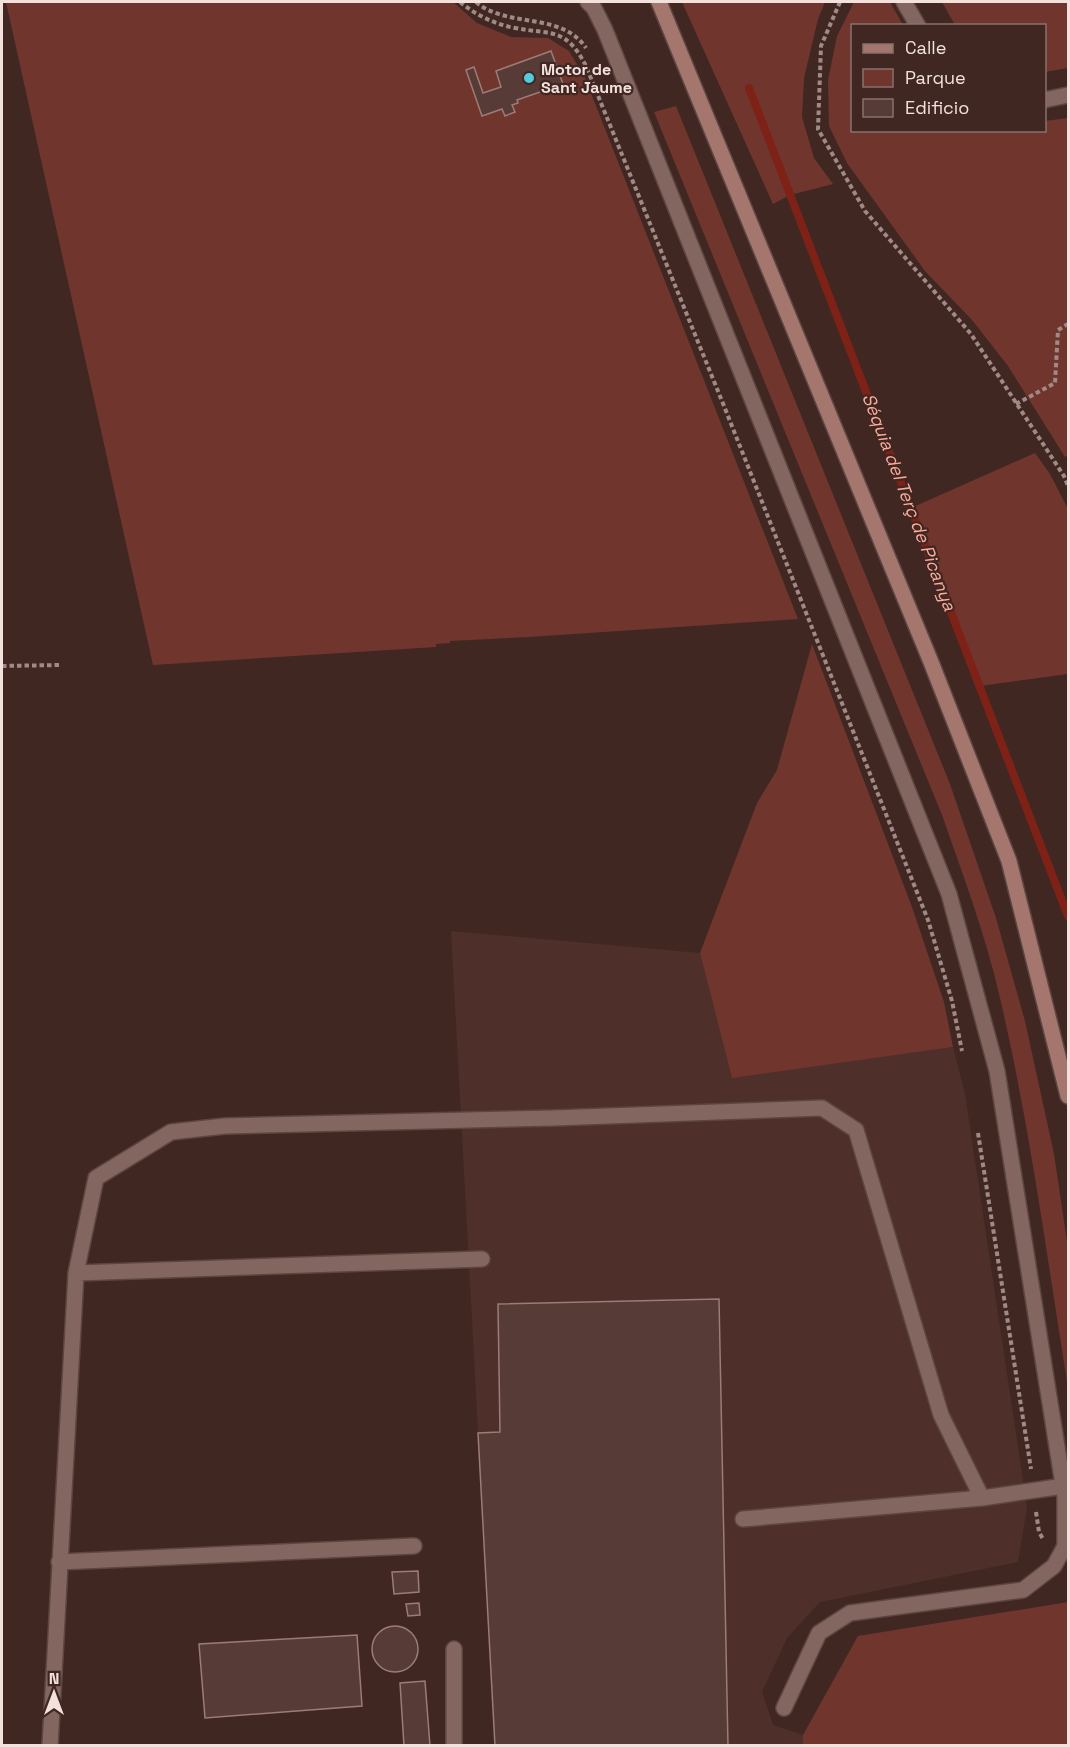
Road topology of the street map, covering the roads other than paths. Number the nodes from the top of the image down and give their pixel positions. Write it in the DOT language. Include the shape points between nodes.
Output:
graph roads {
  1 [pos="588,2"];
  2 [pos="659,2"];
  3 [pos="904,2"];
  4 [pos="917,24"];
  5 [pos="1068,95"];
  6 [pos="1046,100"];
  7 [pos="1068,1096"];
  8 [pos="482,1259"];
  9 [pos="76,1273"];
  10 [pos="1064,1486"];
  11 [pos="982,1498"];
  12 [pos="743,1519"];
  13 [pos="414,1546"];
  14 [pos="59,1562"];
  15 [pos="454,1649"];
  16 [pos="784,1708"];
  17 [pos="50,1746"];
  18 [pos="454,1746"];
  1 -- 10 [label="street" via="610,41 949,894 997,1071"];
  2 -- 7 [label="main road" via="932,662 1009,861"];
  3 -- 4 [label="street"];
  5 -- 6 [label="street"];
  8 -- 9 [label="street"];
  9 -- 11 [label="street" via="96,1178 171,1132 225,1126 822,1108 856,1130 940,1415"];
  9 -- 14 [label="street"];
  10 -- 11 [label="street"];
  10 -- 16 [label="street" via="1065,1546 1054,1566 1023,1590 850,1613 819,1633"];
  11 -- 12 [label="street"];
  13 -- 14 [label="street"];
  14 -- 17 [label="street"];
  15 -- 18 [label="street"];
}
